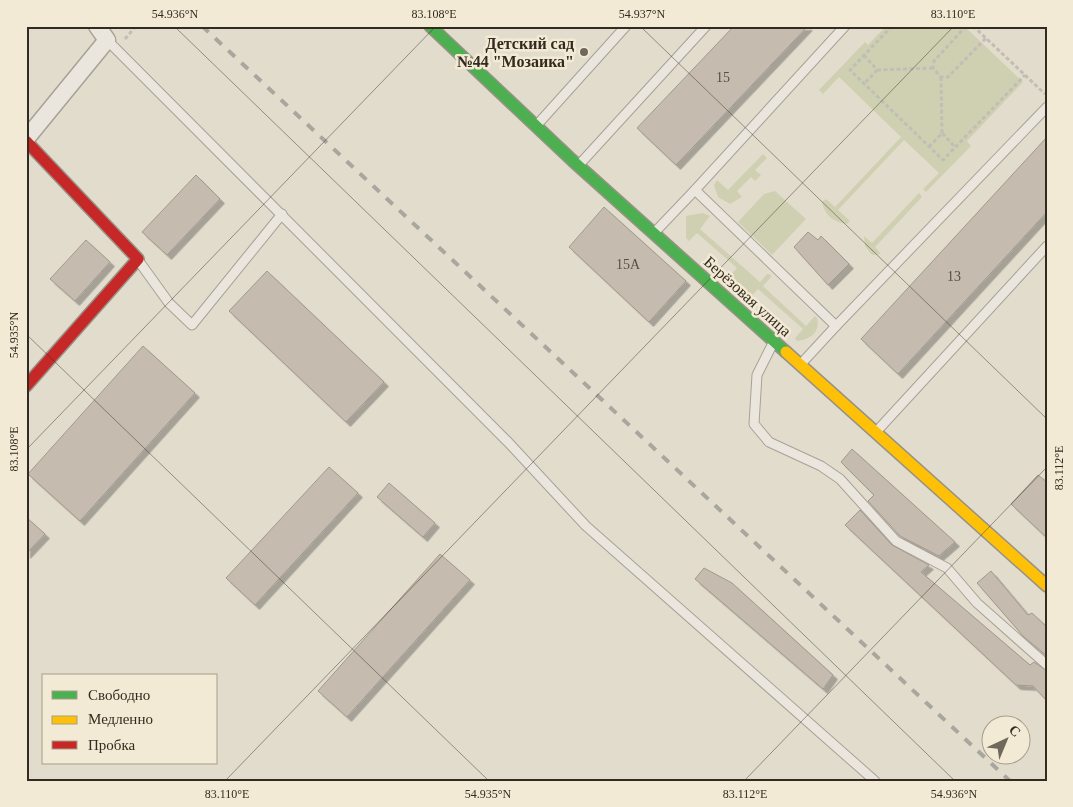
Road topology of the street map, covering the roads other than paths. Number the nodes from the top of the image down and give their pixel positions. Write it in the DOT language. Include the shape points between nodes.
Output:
graph roads {
  1 [pos="97,26"];
  2 [pos="430,26"];
  3 [pos="626,26"];
  4 [pos="706,26"];
  5 [pos="845,26"];
  6 [pos="107,40"];
  7 [pos="1047,107"];
  8 [pos="536,126"];
  9 [pos="26,140"];
  10 [pos="578,166"];
  11 [pos="694,190"];
  12 [pos="282,214"];
  13 [pos="654,233"];
  14 [pos="1047,246"];
  15 [pos="138,260"];
  16 [pos="836,326"];
  17 [pos="774,341"];
  18 [pos="800,365"];
  19 [pos="26,386"];
  20 [pos="875,432"];
  21 [pos="1047,586"];
  22 [pos="1047,666"];
  23 [pos="875,781"];
  1 -- 6 [label="street"];
  2 -- 8 [label="street, Берёзовая улица"];
  3 -- 8 [label="lane"];
  4 -- 10 [label="lane"];
  5 -- 11 [label="lane"];
  6 -- 9 [label="street"];
  6 -- 12 [label="lane"];
  7 -- 16 [label="lane"];
  8 -- 10 [label="street, Берёзовая улица"];
  9 -- 15 [label="street"];
  10 -- 13 [label="street, Берёзовая улица"];
  11 -- 13 [label="lane"];
  11 -- 16 [label="lane"];
  12 -- 15 [label="lane" via="192,326 169,303"];
  12 -- 23 [label="lane" via="508,442 586,526"];
  13 -- 17 [label="street, Берёзовая улица"];
  14 -- 20 [label="lane"];
  15 -- 19 [label="street"];
  16 -- 18 [label="lane"];
  17 -- 18 [label="street, Берёзовая улица"];
  17 -- 22 [label="lane" via="757,375 754,424 769,442 821,466 840,479 896,541 947,568 977,603"];
  18 -- 20 [label="street, Берёзовая улица"];
  20 -- 21 [label="street, Берёзовая улица"];
}
